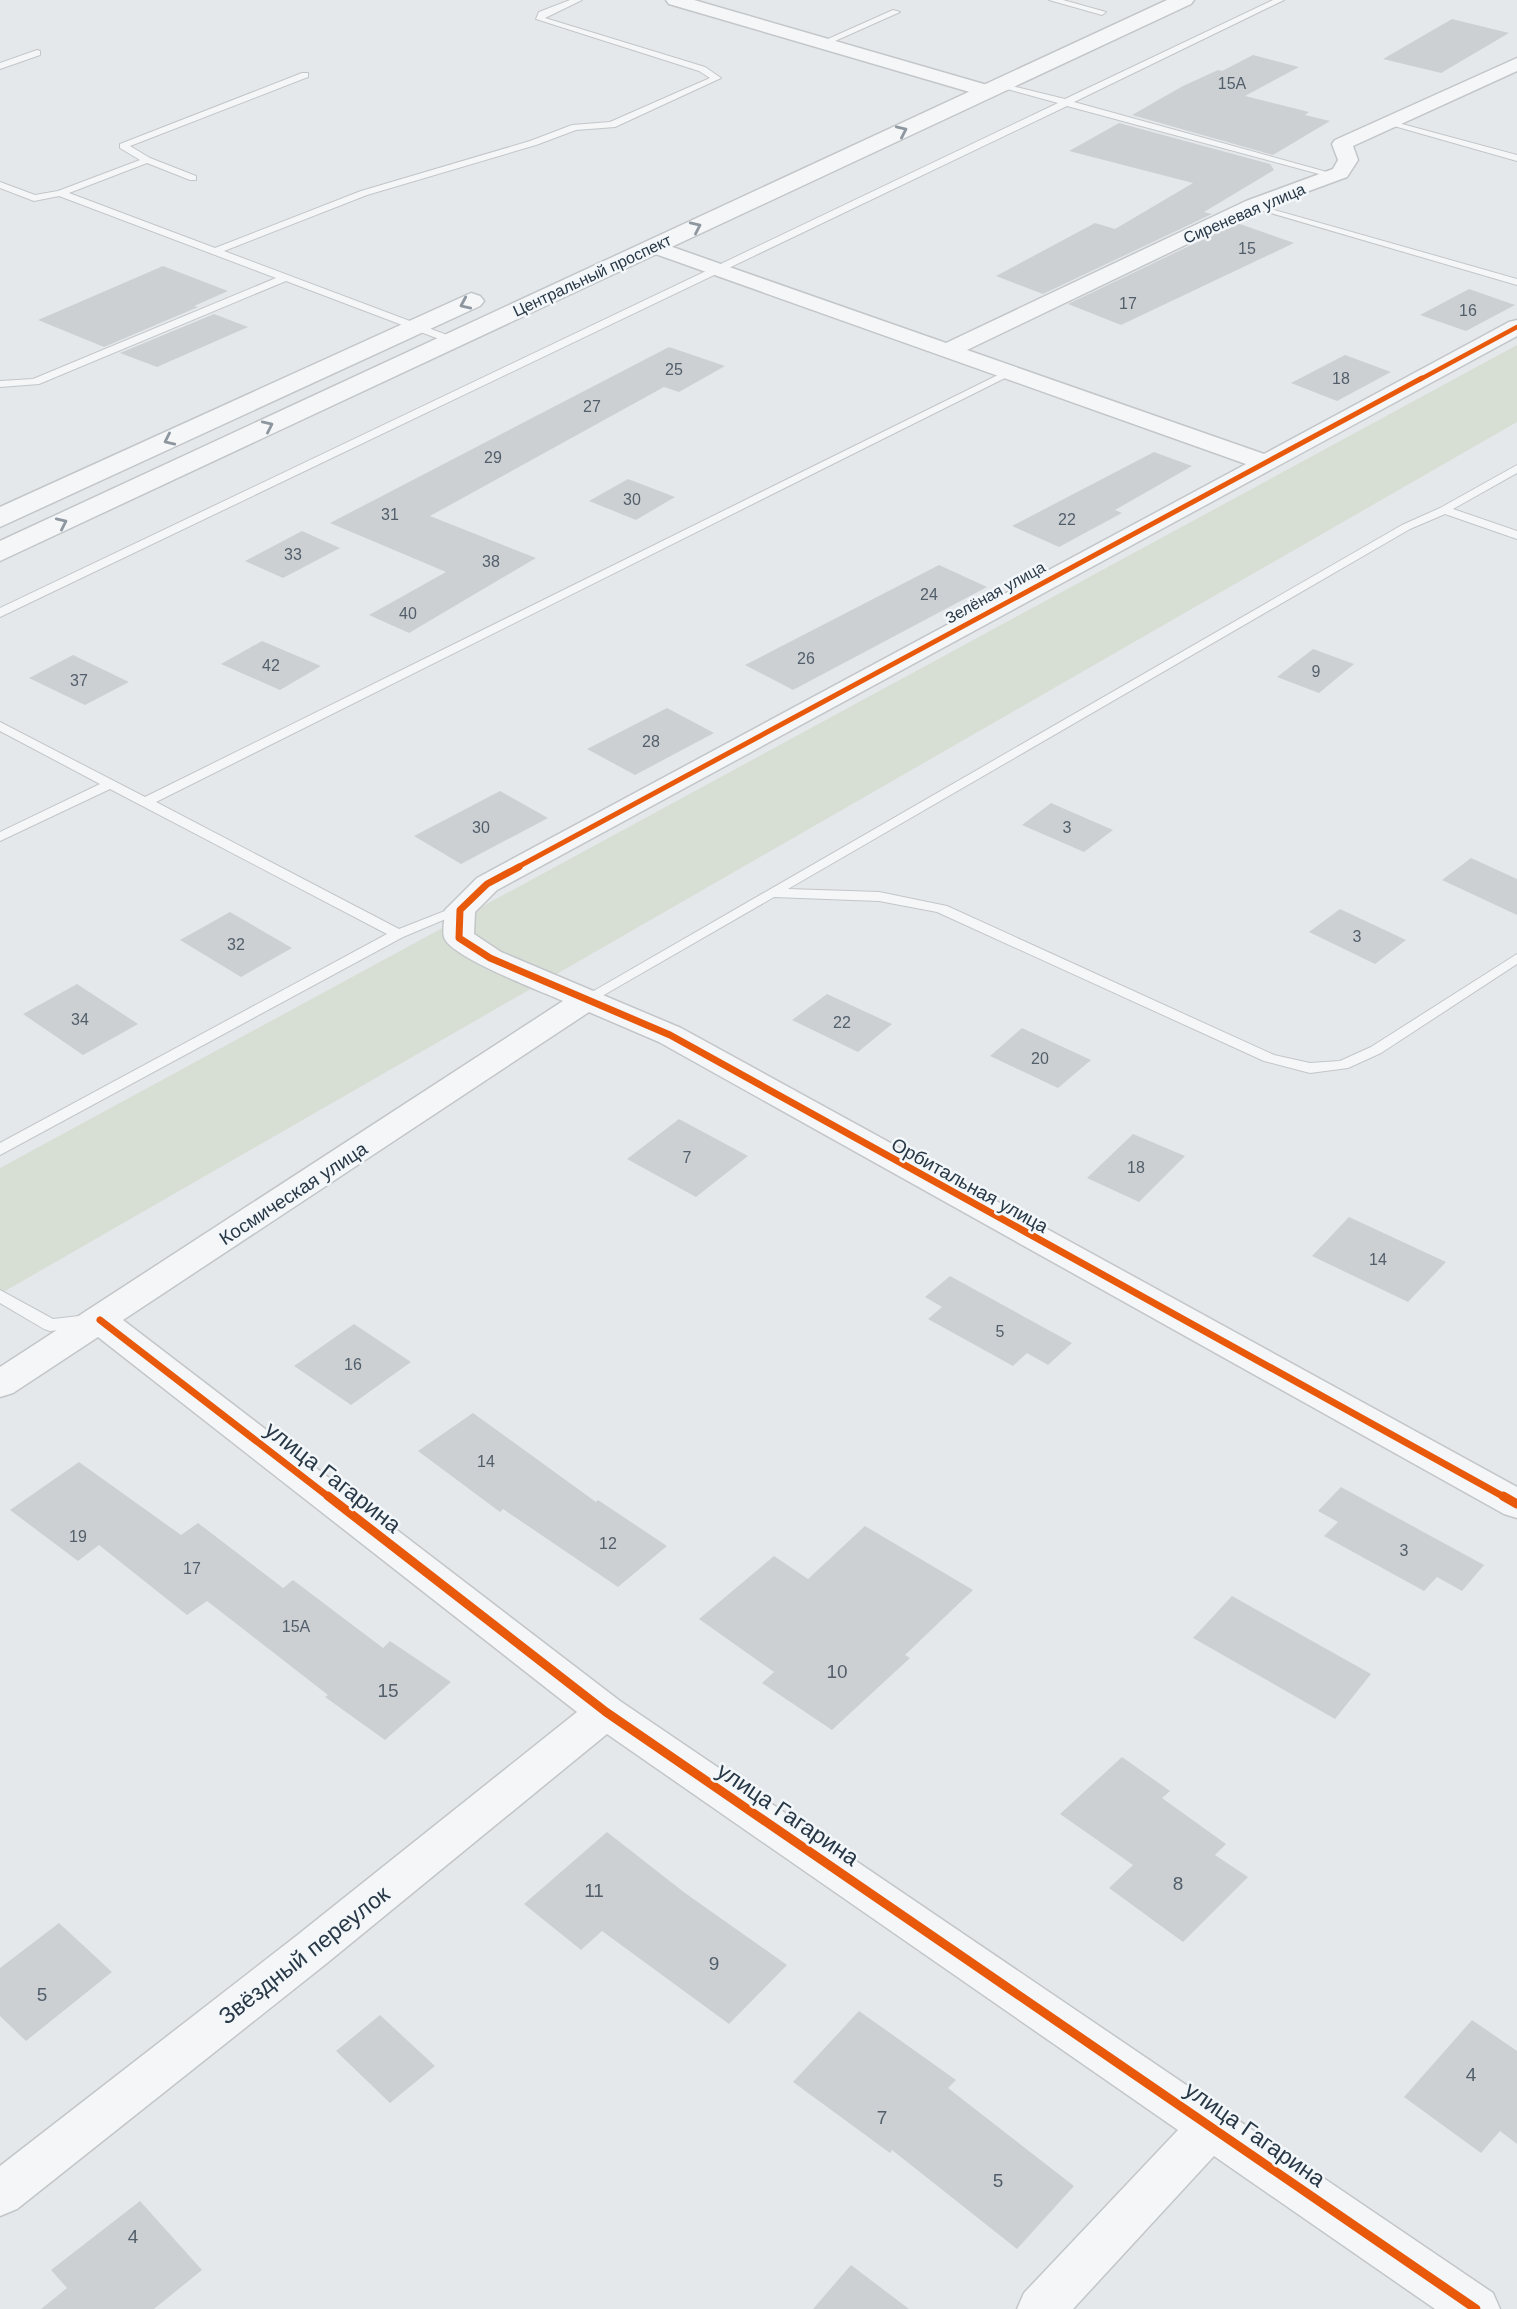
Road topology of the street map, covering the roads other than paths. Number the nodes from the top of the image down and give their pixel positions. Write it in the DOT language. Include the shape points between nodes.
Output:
graph roads {
  1 [pos="578,0"];
  2 [pos="675,0"];
  3 [pos="1053,0"];
  4 [pos="1184,0"];
  5 [pos="1280,0"];
  6 [pos="1111,8"];
  7 [pos="896,12"];
  8 [pos="823,43"];
  9 [pos="37,54"];
  10 [pos="1517,64"];
  11 [pos="0,66"];
  12 [pos="304,75"];
  13 [pos="957,82"];
  14 [pos="995,88"];
  15 [pos="1064,102"];
  16 [pos="1390,122"];
  17 [pos="831,139"];
  18 [pos="1517,158"];
  19 [pos="147,160"];
  20 [pos="1331,176"];
  21 [pos="193,178"];
  22 [pos="0,185"];
  23 [pos="60,193"];
  24 [pos="1253,205"];
  25 [pos="653,247"];
  26 [pos="215,251"];
  27 [pos="716,269"];
  28 [pos="285,278"];
  29 [pos="1517,282"];
  30 [pos="492,292"];
  31 [pos="416,326"];
  32 [pos="1517,327"];
  33 [pos="451,340"];
  34 [pos="947,351"];
  35 [pos="1010,373"];
  36 [pos="0,384"];
  37 [pos="1263,462"];
  38 [pos="1517,468"];
  39 [pos="1444,510"];
  40 [pos="0,518"];
  41 [pos="1517,535"];
  42 [pos="0,552"];
  43 [pos="0,614"];
  44 [pos="0,726"];
  45 [pos="110,784"];
  46 [pos="145,802"];
  47 [pos="0,837"];
  48 [pos="770,892"];
  49 [pos="460,910"];
  50 [pos="398,934"];
  51 [pos="1517,958"];
  52 [pos="585,1000"];
  53 [pos="0,1150"];
  54 [pos="0,1296"];
  55 [pos="100,1320"];
  56 [pos="0,1384"];
  57 [pos="1517,1504"];
  58 [pos="606,1712"];
  59 [pos="1211,2127"];
  60 [pos="0,2194"];
  61 [pos="1041,2309"];
  62 [pos="1476,2309"];
  1 -- 26 [label="lane" via="542,14 540,19 702,69 717,78 612,125 575,127 364,193"];
  2 -- 8 [label="street"];
  3 -- 6 [label="lane"];
  4 -- 14 [label="street, Центральный проспект"];
  5 -- 15 [label="lane"];
  6 -- 13 [label="street"];
  7 -- 8 [label="lane"];
  8 -- 13 [label="street"];
  9 -- 11 [label="lane"];
  10 -- 16 [label="street"];
  12 -- 19 [label="lane" via="123,146"];
  13 -- 14 [label="street"];
  13 -- 17 [label="street"];
  14 -- 15 [label="lane"];
  25 -- 14 [label="street, Центральный проспект, one-way"];
  15 -- 20 [label="lane"];
  15 -- 27 [label="lane"];
  16 -- 18 [label="lane"];
  16 -- 20 [label="street" via="1342,144 1348,160 1340,173"];
  19 -- 21 [label="lane"];
  19 -- 23 [label="lane"];
  20 -- 24 [label="street, Сиреневая улица"];
  22 -- 23 [label="lane" via="34,198"];
  23 -- 26 [label="lane"];
  24 -- 29 [label="lane"];
  24 -- 34 [label="street, Сиреневая улица"];
  25 -- 27 [label="street"];
  25 -- 33 [label="street, Центральный проспект"];
  26 -- 28 [label="lane"];
  27 -- 34 [label="street"];
  27 -- 43 [label="lane"];
  28 -- 31 [label="lane"];
  28 -- 36 [label="lane" via="35,382"];
  30 -- 31 [label="street, Центральный проспект, one-way"];
  31 -- 33 [label="lane"];
  31 -- 40 [label="street, Центральный проспект, one-way"];
  32 -- 37 [label="street, Зелёная улица"];
  42 -- 33 [label="street, Центральный проспект, one-way"];
  34 -- 35 [label="street"];
  35 -- 37 [label="street"];
  35 -- 46 [label="lane"];
  37 -- 49 [label="street, Зелёная улица" via="487,884"];
  38 -- 39 [label="lane"];
  39 -- 41 [label="lane"];
  39 -- 48 [label="lane" via="1406,527"];
  44 -- 45 [label="lane"];
  45 -- 46 [label="lane"];
  45 -- 47 [label="lane"];
  46 -- 50 [label="lane"];
  48 -- 51 [label="lane" via="877,895 942,909 1269,1058 1310,1068 1343,1065 1376,1050"];
  48 -- 52 [label="lane"];
  49 -- 50 [label="lane"];
  49 -- 52 [label="street, Орбитальная улица" via="459,938 490,958"];
  50 -- 53 [label="lane"];
  52 -- 55 [label="street, Космическая улица"];
  52 -- 57 [label="street, Орбитальная улица" via="670,1035"];
  54 -- 55 [label="lane" via="50,1325"];
  55 -- 56 [label="street, Космическая улица"];
  55 -- 58 [label="street, улица Гагарина"];
  58 -- 59 [label="street, улица Гагарина"];
  58 -- 60 [label="street, Звёздный переулок"];
  59 -- 61 [label="street"];
  59 -- 62 [label="street, улица Гагарина"];
}
